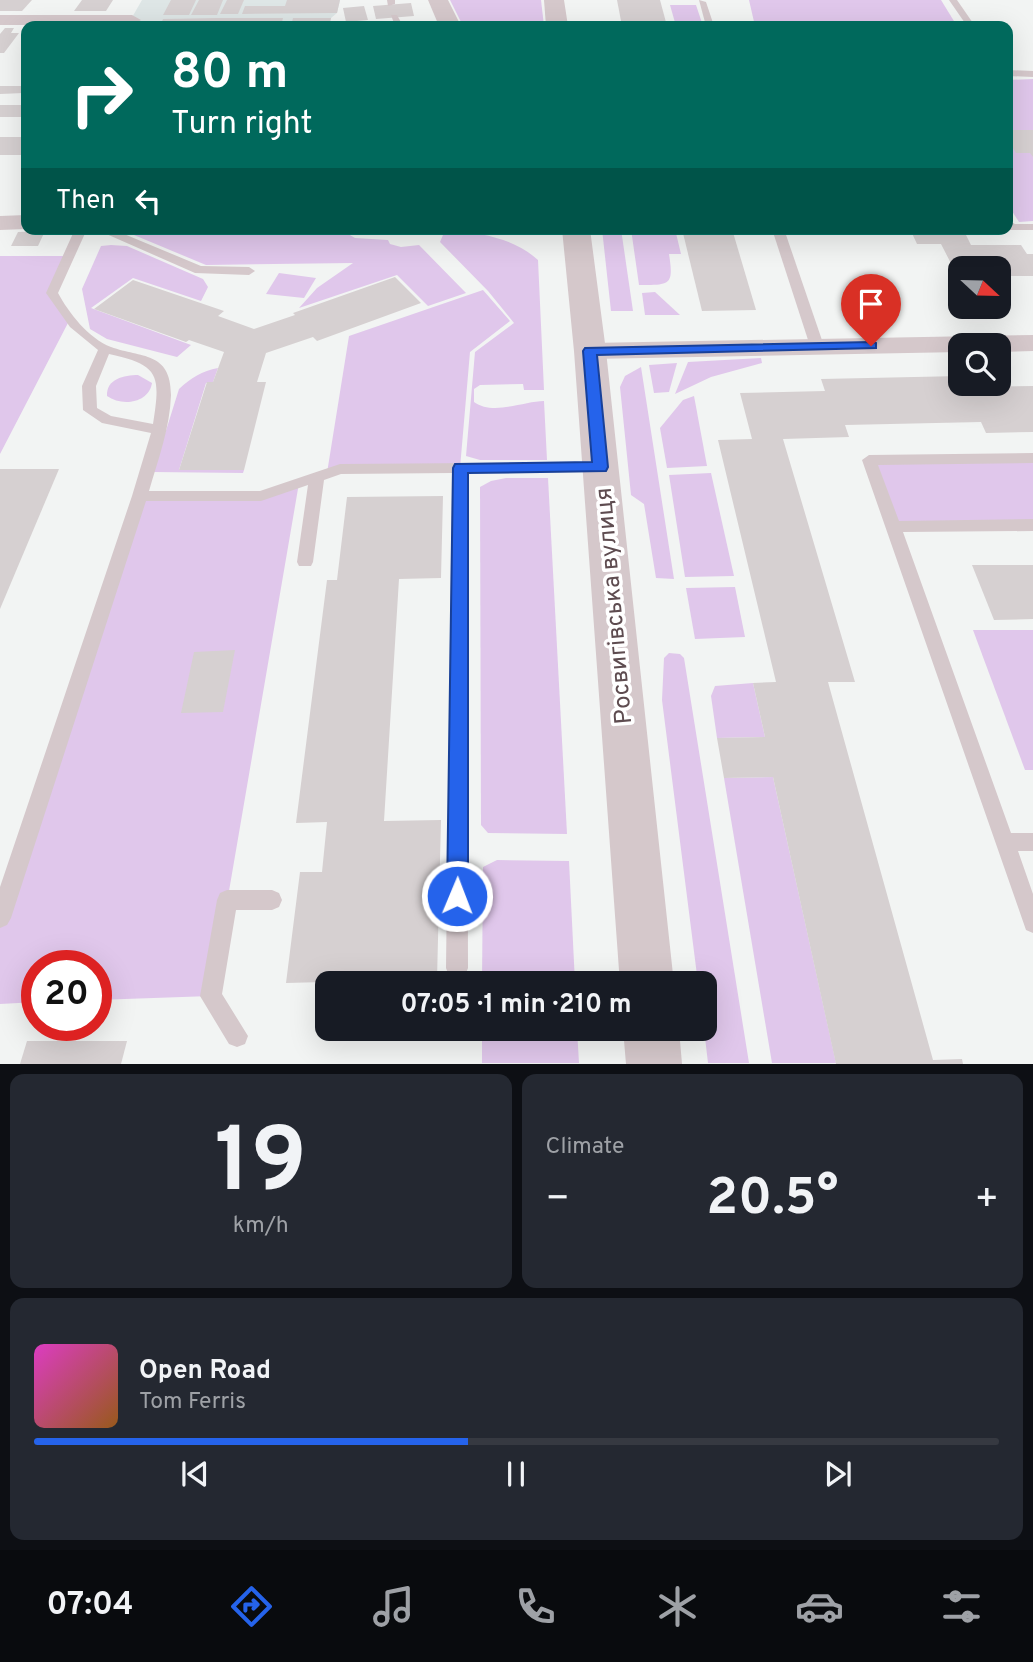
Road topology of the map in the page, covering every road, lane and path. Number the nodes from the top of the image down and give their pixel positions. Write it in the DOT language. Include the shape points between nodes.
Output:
graph roads {
  1 [pos="144,0"];
  2 [pos="438,0"];
  3 [pos="554,0"];
  4 [pos="953,0"];
  5 [pos="702,2"];
  6 [pos="0,20"];
  7 [pos="44,21"];
  8 [pos="132,21"];
  9 [pos="448,21"];
  10 [pos="556,21"];
  11 [pos="708,21"];
  12 [pos="968,21"];
  13 [pos="1013,73"];
  14 [pos="1033,74"];
  15 [pos="1013,228"];
  16 [pos="1033,228"];
  17 [pos="78,235"];
  18 [pos="115,235"];
  19 [pos="577,235"];
  20 [pos="780,235"];
  21 [pos="249,271"];
  22 [pos="1033,343"];
  23 [pos="817,346"];
  24 [pos="105,349"];
  25 [pos="590,351"];
  26 [pos="159,430"];
  27 [pos="1033,458"];
  28 [pos="600,467"];
  29 [pos="460,468"];
  30 [pos="317,476"];
  31 [pos="140,496"];
  32 [pos="1033,525"];
  33 [pos="893,527"];
  34 [pos="305,562"];
  35 [pos="1003,842"];
  36 [pos="1033,842"];
  37 [pos="272,900"];
  38 [pos="0,918"];
  39 [pos="1033,923"];
  40 [pos="457,968"];
  41 [pos="646,971"];
  42 [pos="237,1037"];
  43 [pos="652,1041"];
  44 [pos="654,1063"];
  1 -- 8 [label="street"];
  2 -- 9 [label="street"];
  3 -- 10 [label="street"];
  4 -- 12 [label="lane"];
  5 -- 11 [label="lane"];
  6 -- 7 [label="street"];
  13 -- 14 [label="lane"];
  15 -- 16 [label="lane"];
  17 -- 24 [label="lane" via="52,293 78,331"];
  18 -- 21 [label="lane" via="199,270"];
  19 -- 25 [label="street, Росвигівська вулиця"];
  20 -- 23 [label="lane"];
  22 -- 23 [label="street"];
  23 -- 25 [label="street"];
  24 -- 26 [label="lane" via="149,361 162,376"];
  24 -- 26 [label="lane" via="88,379 90,410 107,420"];
  25 -- 28 [label="street, Росвигівська вулиця"];
  26 -- 31 [label="lane"];
  27 -- 33 [label="lane" via="869,460"];
  28 -- 29 [label="lane"];
  28 -- 41 [label="street, Росвигівська вулиця"];
  29 -- 30 [label="lane" via="340,469"];
  29 -- 40 [label="lane"];
  30 -- 31 [label="lane" via="261,496"];
  30 -- 34 [label="lane"];
  31 -- 38 [label="lane"];
  32 -- 33 [label="lane"];
  33 -- 35 [label="lane"];
  35 -- 36 [label="lane"];
  35 -- 39 [label="lane"];
  37 -- 42 [label="lane" via="228,900 211,996"];
  43 -- 44 [label="street"];
}
